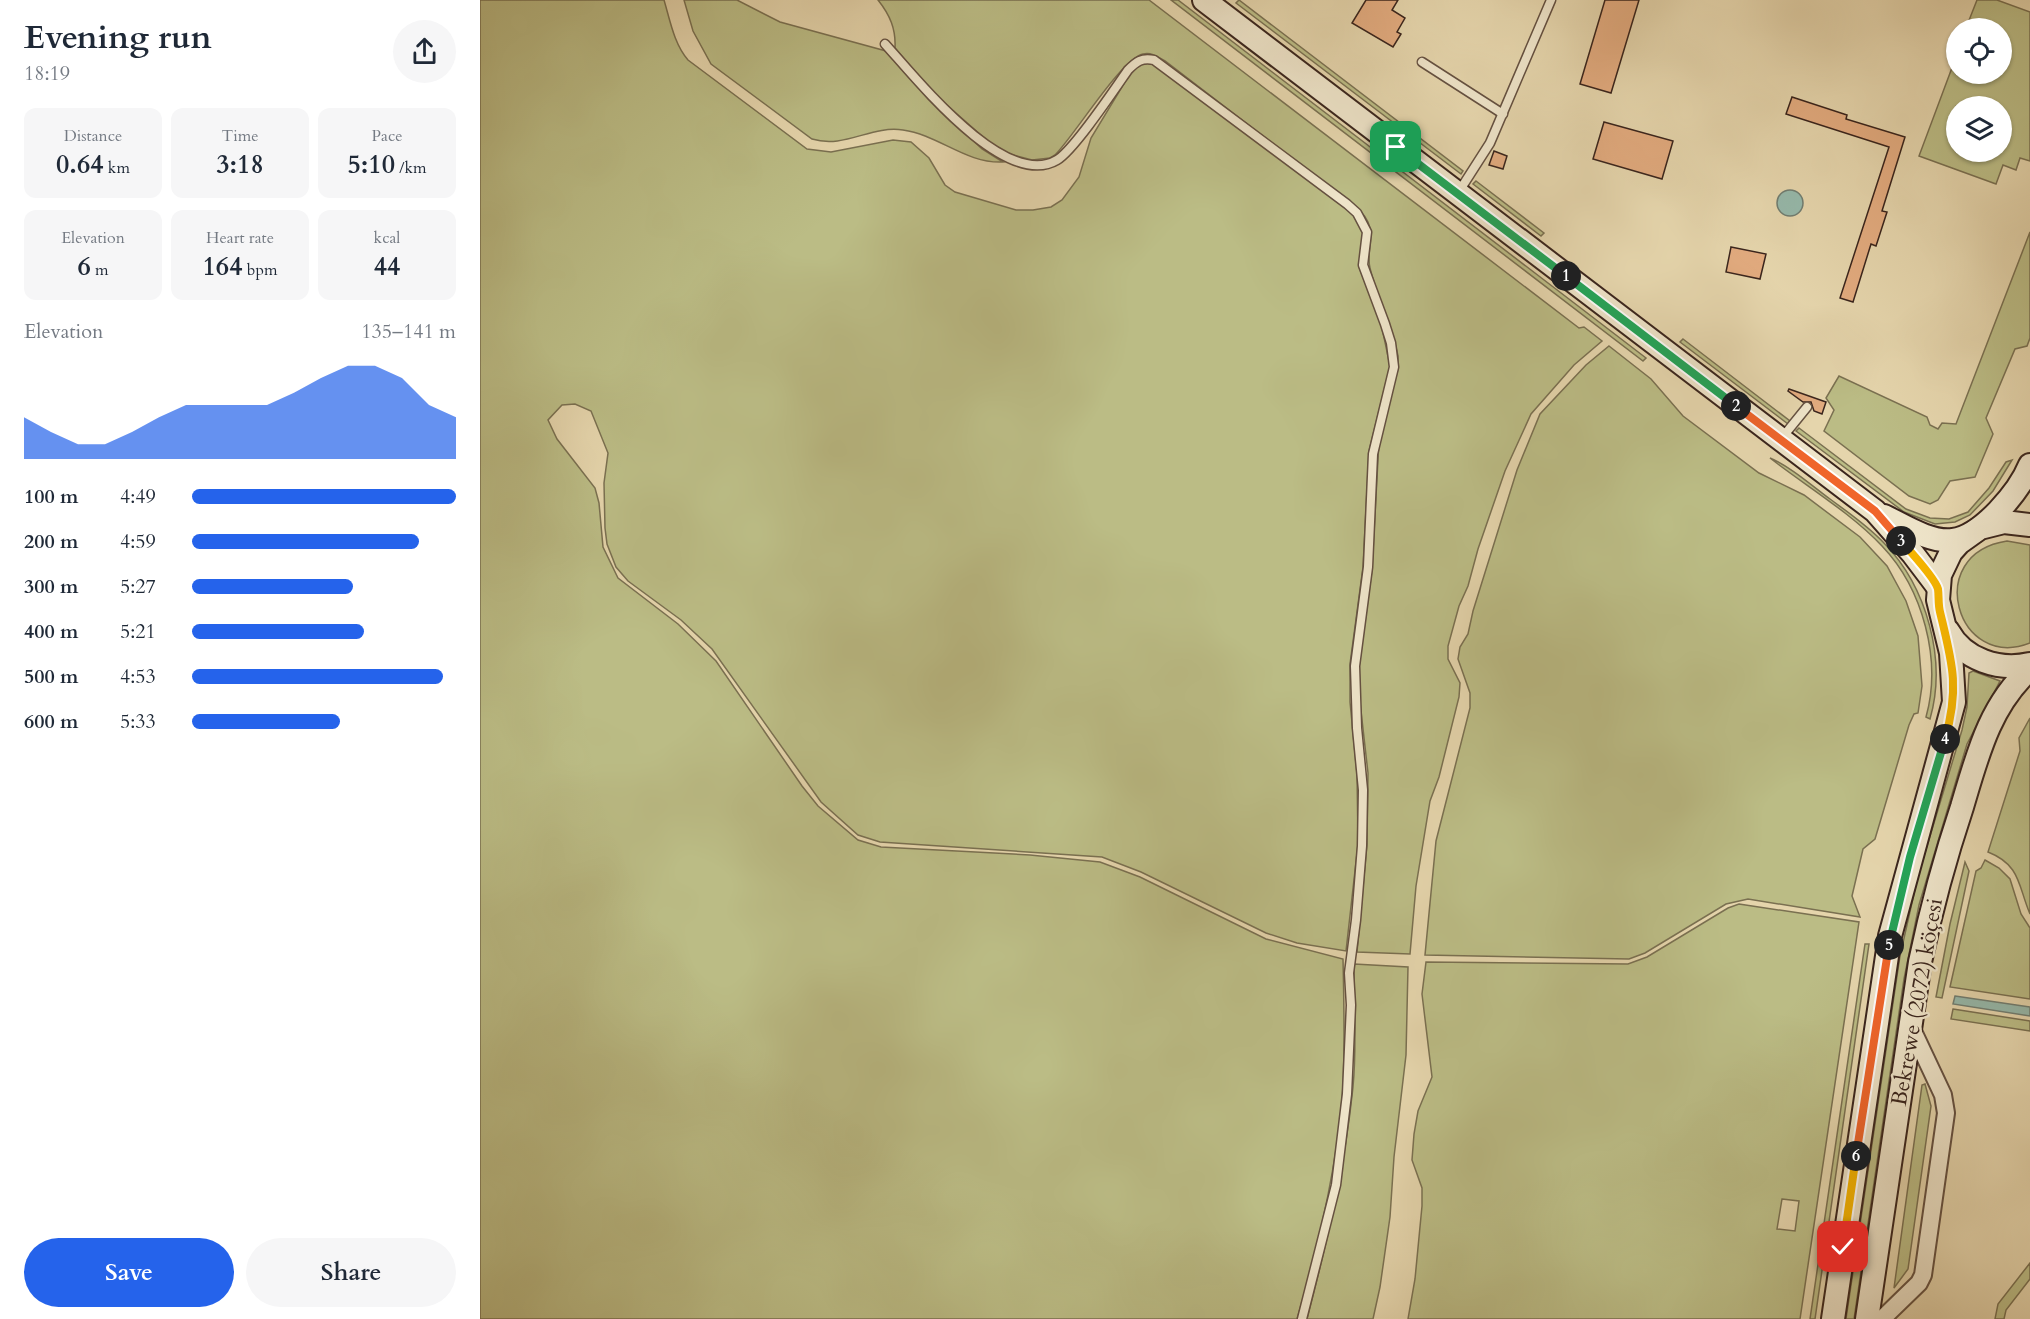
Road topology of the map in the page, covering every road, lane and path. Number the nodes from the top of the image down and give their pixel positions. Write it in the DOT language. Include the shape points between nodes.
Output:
graph roads {
  1 [pos="1204,0"];
  2 [pos="1551,0"];
  3 [pos="885,44"];
  4 [pos="1422,62"];
  5 [pos="1503,114"];
  6 [pos="1457,194"];
  7 [pos="1807,407"];
  8 [pos="1781,440"];
  9 [pos="2030,465"];
  10 [pos="1875,511"];
  11 [pos="2030,525"];
  12 [pos="1980,528"];
  13 [pos="1938,587"];
  14 [pos="1944,624"];
  15 [pos="2030,664"];
  16 [pos="2030,669"];
  17 [pos="1911,1027"];
  18 [pos="1302,1319"];
  19 [pos="1833,1319"];
  20 [pos="1867,1319"];
  21 [pos="1882,1319"];
  1 -- 6 [label="main road"];
  2 -- 5 [label="lane"];
  3 -- 18 [label="lane" via="981,141 997,153 1034,166 1049,164 1067,152 1128,70 1142,59 1154,60 1347,204 1365,224 1363,265 1393,350 1394,367 1373,454 1368,567 1355,666 1363,790 1360,878 1349,964 1347,1094 1336,1185"];
  4 -- 5 [label="lane"];
  5 -- 6 [label="lane" via="1484,157"];
  6 -- 8 [label="main road"];
  7 -- 8 [label="lane"];
  8 -- 10 [label="main road"];
  9 -- 12 [label="main road, Bekrewe (2072) köçesi" via="2006,501"];
  10 -- 12 [label="main road" via="1935,538 1953,540"];
  10 -- 13 [label="main road"];
  11 -- 12 [label="main road, Bekrewe (2072) köçesi" via="2004,522"];
  12 -- 13 [label="main road, Bekrewe (2072) köçesi" via="1951,552"];
  13 -- 14 [label="main road, Bekrewe (2072) köçesi"];
  14 -- 15 [label="main road, Bekrewe (2072) köçesi" via="1958,645 1979,660 2003,666"];
  14 -- 19 [label="main road, Bekrewe (2072) köçesi" via="1953,664 1954,702 1890,936"];
  16 -- 17 [label="main road, Bekrewe (2072) köçesi" via="1996,711 1977,758 1930,914"];
  17 -- 20 [label="main road, Bekrewe (2072) köçesi"];
  17 -- 21 [label="street" via="1943,1095 1946,1113 1923,1275"];
}
